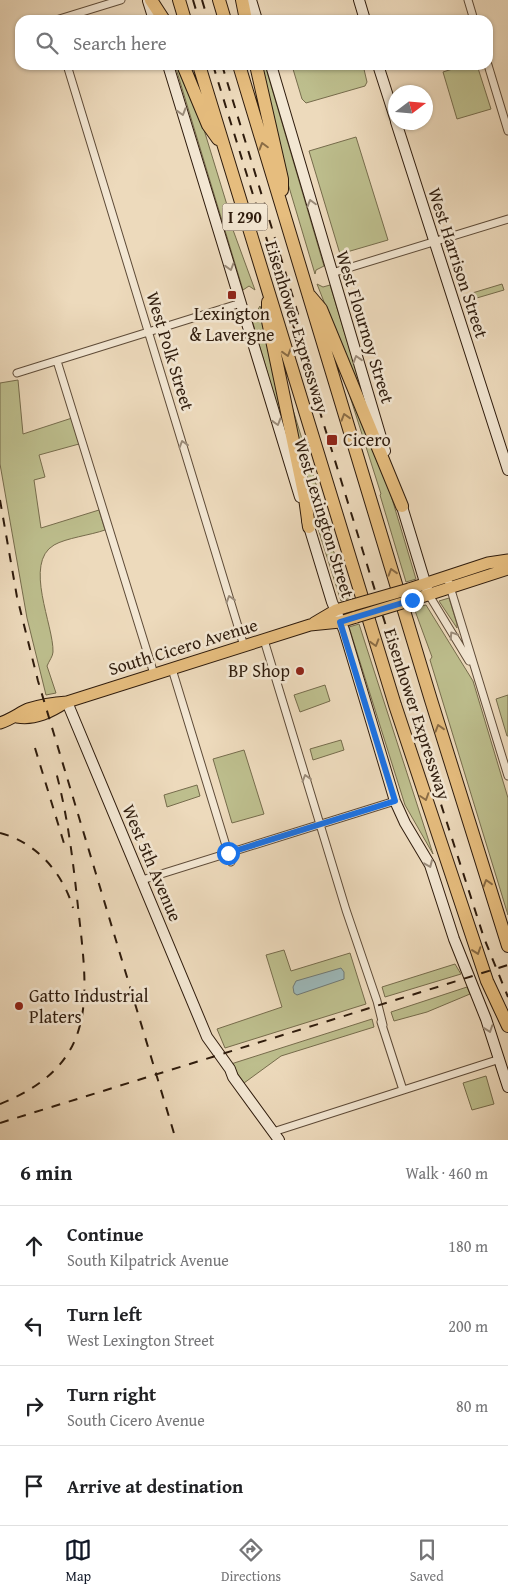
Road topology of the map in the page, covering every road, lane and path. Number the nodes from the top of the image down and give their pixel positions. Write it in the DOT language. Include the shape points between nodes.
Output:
graph roads {
  1 [pos="121,0"];
  2 [pos="150,0"];
  3 [pos="179,0"];
  4 [pos="219,0"];
  5 [pos="242,0"];
  6 [pos="251,0"];
  7 [pos="358,0"];
  8 [pos="468,0"];
  9 [pos="72,15"];
  10 [pos="153,15"];
  11 [pos="160,15"];
  12 [pos="184,15"];
  13 [pos="224,15"];
  14 [pos="245,15"];
  15 [pos="256,15"];
  16 [pos="363,15"];
  17 [pos="472,15"];
  18 [pos="69,70"];
  19 [pos="170,70"];
  20 [pos="185,70"];
  21 [pos="200,70"];
  22 [pos="240,70"];
  23 [pos="257,70"];
  24 [pos="272,70"];
  25 [pos="380,70"];
  26 [pos="490,70"];
  27 [pos="388,97"];
  28 [pos="399,130"];
  29 [pos="508,131"];
  30 [pos="223,145"];
  31 [pos="282,210"];
  32 [pos="508,219"];
  33 [pos="434,242"];
  34 [pos="332,274"];
  35 [pos="268,290"];
  36 [pos="307,292"];
  37 [pos="241,303"];
  38 [pos="148,332"];
  39 [pos="57,361"];
  40 [pos="18,373"];
  41 [pos="508,470"];
  42 [pos="402,506"];
  43 [pos="309,527"];
  44 [pos="508,560"];
  45 [pos="508,569"];
  46 [pos="447,577"];
  47 [pos="450,589"];
  48 [pos="427,590"];
  49 [pos="410,595"];
  50 [pos="336,610"];
  51 [pos="340,622"];
  52 [pos="310,625"];
  53 [pos="264,640"];
  54 [pos="244,646"];
  55 [pos="172,669"];
  56 [pos="154,674"];
  57 [pos="477,675"];
  58 [pos="67,702"];
  59 [pos="0,723"];
  60 [pos="506,765"];
  61 [pos="508,776"];
  62 [pos="395,801"];
  63 [pos="320,824"];
  64 [pos="228,853"];
  65 [pos="231,862"];
  66 [pos="142,880"];
  67 [pos="508,946"];
  68 [pos="508,1026"];
  69 [pos="500,1059"];
  70 [pos="508,1087"];
  71 [pos="403,1090"];
  72 [pos="276,1136"];
  1 -- 9 [label="street"];
  2 -- 10 [label="street"];
  2 -- 11 [label="highway"];
  3 -- 12 [label="highway"];
  4 -- 13 [label="highway"];
  5 -- 14 [label="highway"];
  6 -- 15 [label="street"];
  7 -- 16 [label="street"];
  8 -- 17 [label="street"];
  18 -- 38 [label="street, West Polk Street"];
  19 -- 37 [label="street, West Lexington Street, one-way"];
  20 -- 30 [label="highway" via="208,125"];
  21 -- 30 [label="highway, Eisenhower Expressway / I 290"];
  31 -- 22 [label="highway, Eisenhower Expressway / I 290, one-way"];
  23 -- 31 [label="highway" via="282,179"];
  34 -- 24 [label="street, West Flournoy Street, one-way"];
  25 -- 27 [label="street, West Harrison Street"];
  26 -- 29 [label="street"];
  28 -- 33 [label="street, West Harrison Street"];
  30 -- 35 [label="highway, Eisenhower Expressway / I 290"];
  31 -- 36 [label="highway, Eisenhower Expressway / I 290"];
  32 -- 33 [label="street"];
  33 -- 34 [label="street"];
  33 -- 41 [label="street, West Harrison Street"];
  42 -- 34 [label="street, West Flournoy Street, one-way"];
  35 -- 43 [label="highway" via="268,321"];
  35 -- 68 [label="highway, Eisenhower Expressway / I 290, one-way" via="395,705 487,981"];
  36 -- 42 [label="highway" via="322,309"];
  67 -- 36 [label="highway, Eisenhower Expressway / I 290, one-way"];
  37 -- 38 [label="street"];
  37 -- 43 [label="street, West Lexington Street, one-way"];
  38 -- 39 [label="street"];
  54 -- 38 [label="street, West Polk Street, one-way"];
  39 -- 40 [label="street"];
  39 -- 56 [label="street"];
  42 -- 48 [label="street, West Flournoy Street"];
  43 -- 50 [label="street, West Lexington Street"];
  44 -- 46 [label="main road, South Cicero Avenue"];
  45 -- 47 [label="main road, South Cicero Avenue"];
  46 -- 47 [label="street, West Flournoy Street"];
  46 -- 48 [label="main road, South Cicero Avenue"];
  47 -- 48 [label="main road, South Cicero Avenue"];
  47 -- 57 [label="street, West Flournoy Street"];
  48 -- 49 [label="main road, South Cicero Avenue"];
  57 -- 48 [label="street, West Flournoy Street, one-way"];
  49 -- 50 [label="main road, South Cicero Avenue, bridge"];
  49 -- 51 [label="main road, South Cicero Avenue, bridge"];
  50 -- 51 [label="street, West Lexington Street"];
  50 -- 52 [label="main road, South Cicero Avenue"];
  51 -- 52 [label="main road, South Cicero Avenue"];
  51 -- 62 [label="street, West Lexington Street"];
  52 -- 53 [label="main road, South Cicero Avenue"];
  53 -- 54 [label="main road, South Cicero Avenue"];
  63 -- 53 [label="street, one-way"];
  54 -- 55 [label="main road, South Cicero Avenue"];
  55 -- 56 [label="main road, South Cicero Avenue"];
  55 -- 64 [label="street"];
  56 -- 58 [label="main road, South Cicero Avenue"];
  57 -- 60 [label="street, West Flournoy Street"];
  58 -- 59 [label="main road, South Cicero Avenue" via="51,712"];
  58 -- 66 [label="street, West 5th Avenue"];
  60 -- 61 [label="street, West Flournoy Street"];
  62 -- 63 [label="street"];
  62 -- 69 [label="street, West Lexington Street, one-way" via="430,865 454,940"];
  63 -- 64 [label="street"];
  63 -- 71 [label="street"];
  64 -- 65 [label="street"];
  64 -- 66 [label="street"];
  66 -- 72 [label="street, West 5th Avenue" via="207,1037 210,1052 233,1077"];
  69 -- 70 [label="street, West Lexington Street"];
  69 -- 71 [label="street"];
  71 -- 72 [label="street"];
}
